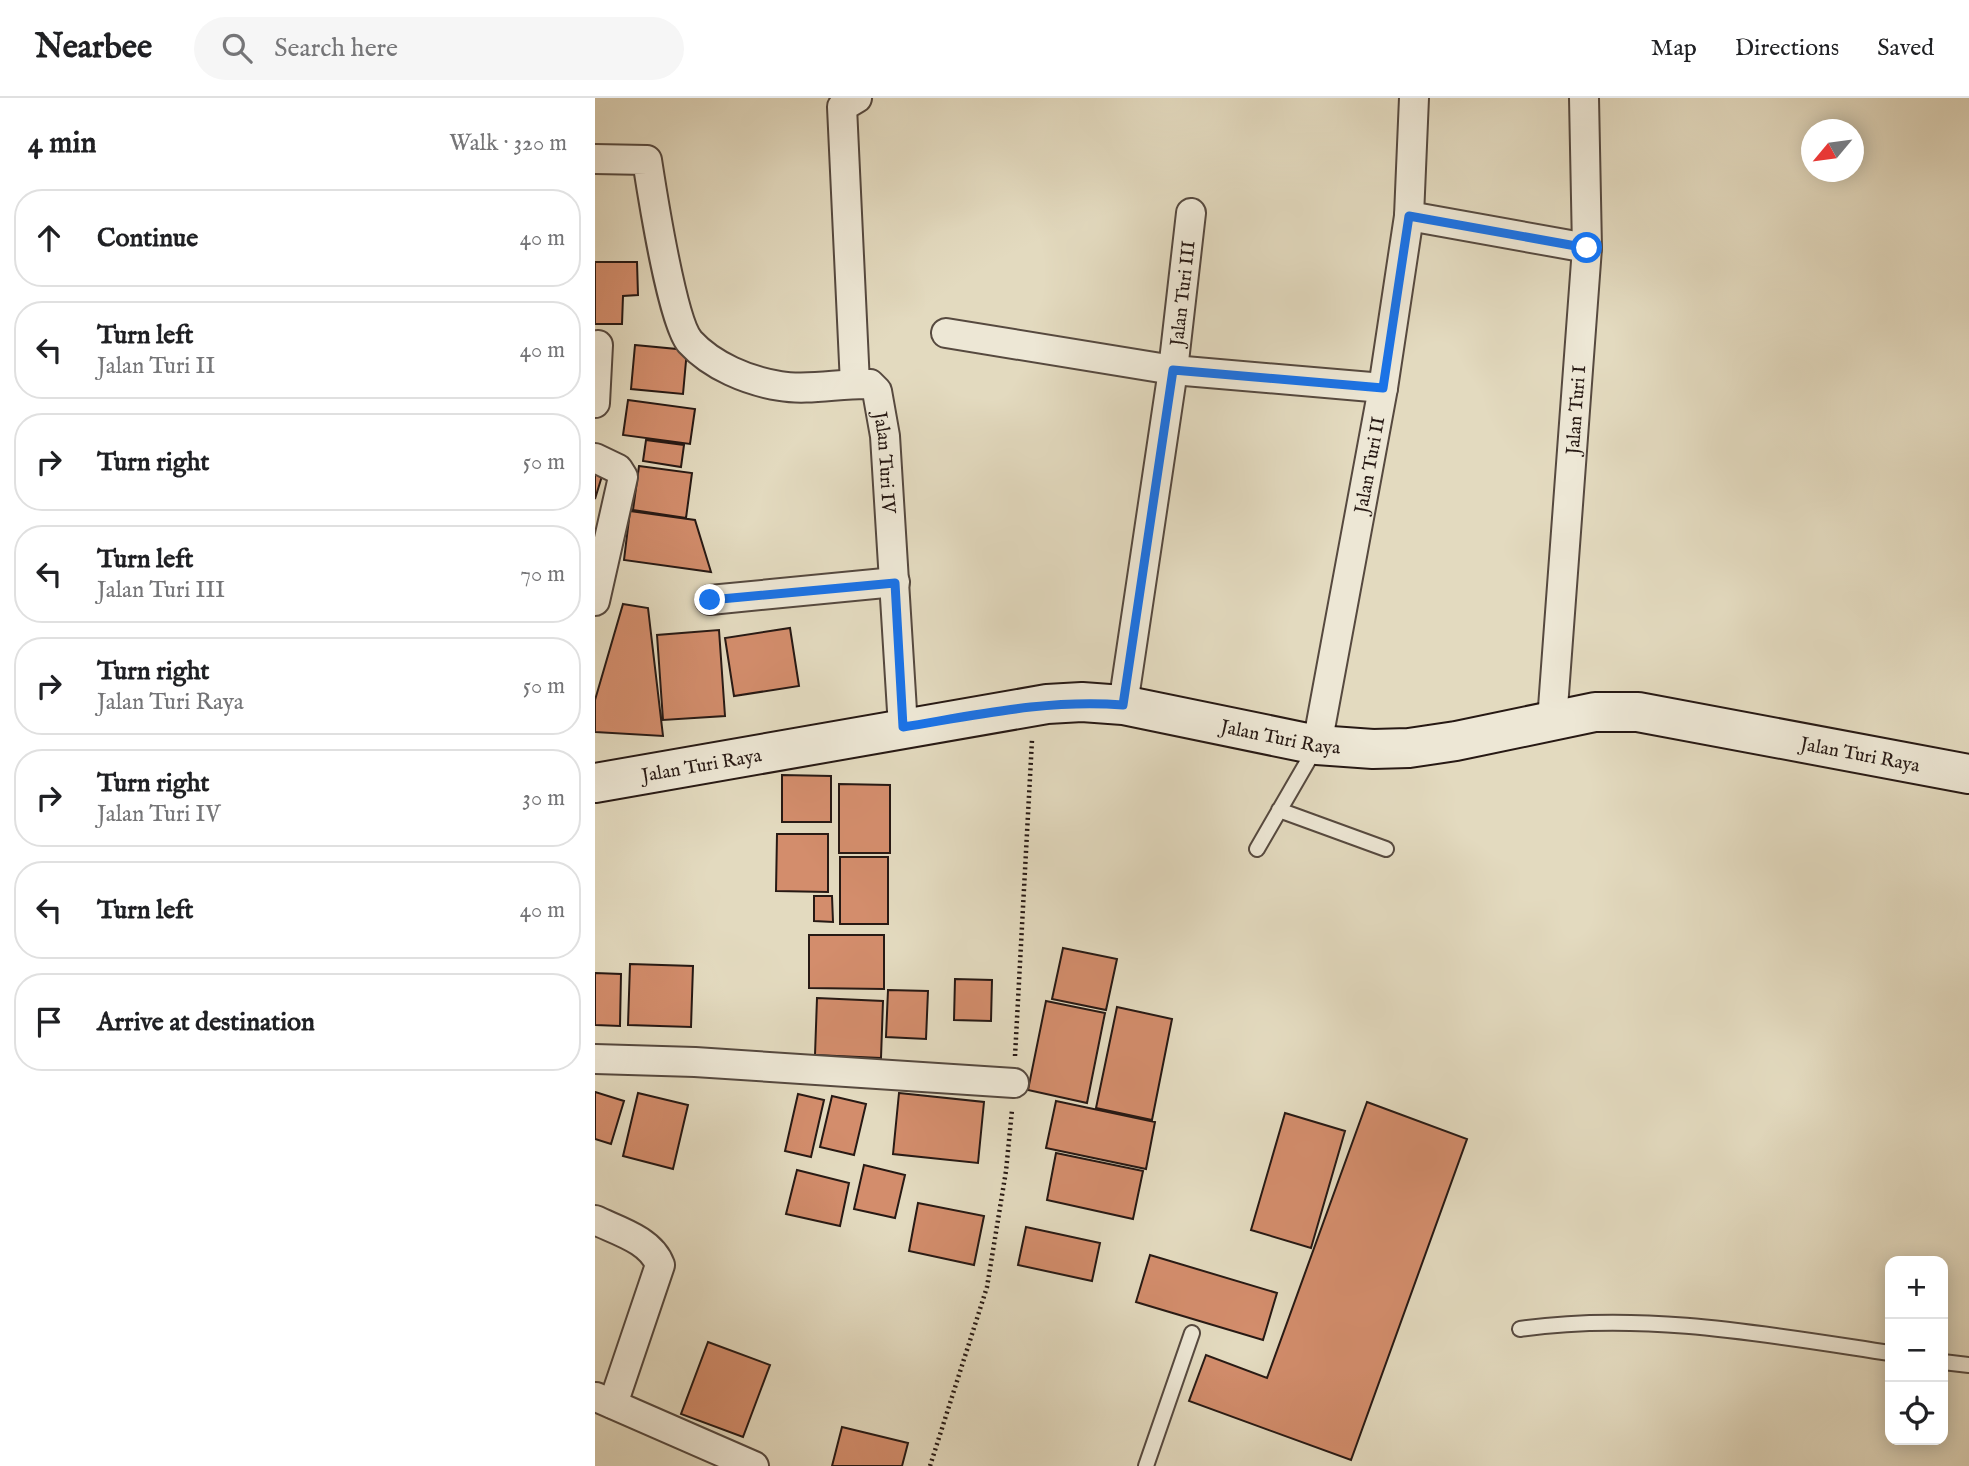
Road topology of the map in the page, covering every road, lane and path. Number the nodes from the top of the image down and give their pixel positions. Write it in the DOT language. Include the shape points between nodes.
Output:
graph roads {
  1 [pos="857,98"];
  2 [pos="1414,98"];
  3 [pos="1584,98"];
  4 [pos="595,159"];
  5 [pos="1191,213"];
  6 [pos="1409,216"];
  7 [pos="1587,248"];
  8 [pos="946,333"];
  9 [pos="598,345"];
  10 [pos="1173,370"];
  11 [pos="855,384"];
  12 [pos="1383,388"];
  13 [pos="595,403"];
  14 [pos="595,458"];
  15 [pos="895,583"];
  16 [pos="710,600"];
  17 [pos="595,601"];
  18 [pos="1034,705"];
  19 [pos="1123,705"];
  20 [pos="1552,721"];
  21 [pos="903,727"];
  22 [pos="1317,745"];
  23 [pos="1969,774"];
  24 [pos="595,783"];
  25 [pos="1279,810"];
  26 [pos="1257,849"];
  27 [pos="1386,849"];
  28 [pos="595,1059"];
  29 [pos="1014,1083"];
  30 [pos="595,1220"];
  31 [pos="1520,1329"];
  32 [pos="1192,1334"];
  33 [pos="1885,1352"];
  34 [pos="1948,1363"];
  35 [pos="1969,1365"];
  36 [pos="604,1400"];
  37 [pos="754,1466"];
  38 [pos="930,1466"];
  39 [pos="1146,1466"];
  1 -- 11 [label="street" via="842,107"];
  2 -- 6 [label="street, Jalan Turi II"];
  3 -- 7 [label="street, Jalan Turi I"];
  4 -- 11 [label="street" via="647,160 673,295 688,340 717,363 750,379 782,387"];
  5 -- 10 [label="street, Jalan Turi III"];
  6 -- 7 [label="street"];
  6 -- 12 [label="street, Jalan Turi II"];
  7 -- 20 [label="street, Jalan Turi I"];
  8 -- 10 [label="street"];
  9 -- 13 [label="street"];
  10 -- 12 [label="street"];
  10 -- 19 [label="street, Jalan Turi III"];
  11 -- 15 [label="street, Jalan Turi IV" via="870,384 877,391 885,436"];
  12 -- 22 [label="street, Jalan Turi II"];
  14 -- 17 [label="street" via="618,469 623,477"];
  15 -- 16 [label="street"];
  15 -- 21 [label="street, Jalan Turi IV"];
  18 -- 19 [label="street, Jalan Turi Raya"];
  18 -- 21 [label="street, Jalan Turi Raya"];
  18 -- 29 [label="path"];
  19 -- 22 [label="street, Jalan Turi Raya"];
  20 -- 22 [label="street, Jalan Turi Raya" via="1409,748"];
  20 -- 23 [label="street, Jalan Turi Raya" via="1595,712 1638,712"];
  21 -- 24 [label="street, Jalan Turi Raya"];
  22 -- 25 [label="lane"];
  25 -- 26 [label="lane"];
  25 -- 27 [label="lane"];
  28 -- 29 [label="street"];
  29 -- 38 [label="path" via="1006,1171 987,1287"];
  30 -- 36 [label="street" via="644,1244 660,1265"];
  31 -- 33 [label="lane" via="1570,1322 1648,1325 1771,1335"];
  32 -- 39 [label="lane"];
  34 -- 35 [label="lane"];
  36 -- 37 [label="street"];
}
